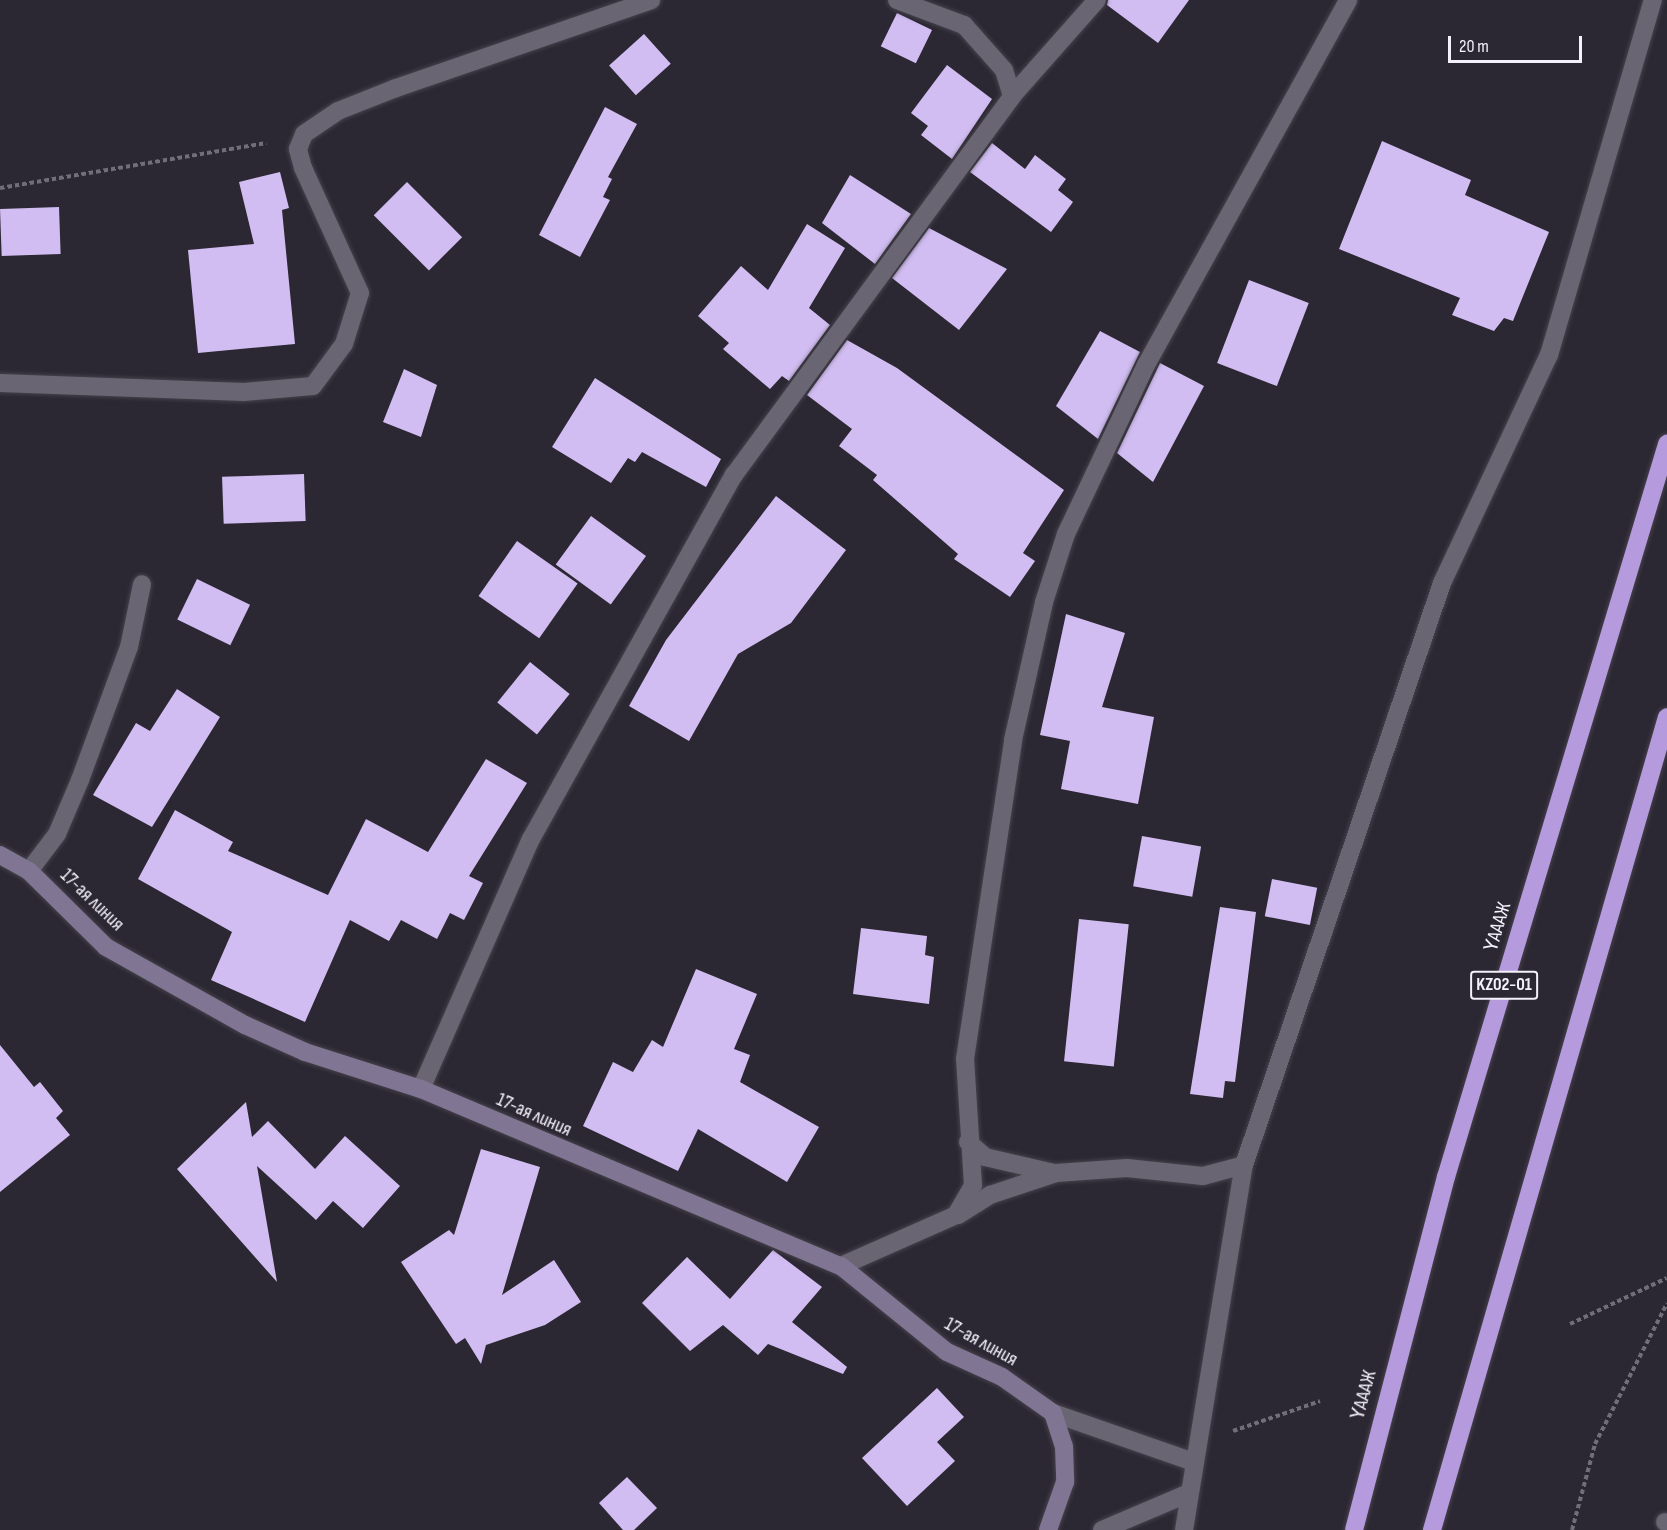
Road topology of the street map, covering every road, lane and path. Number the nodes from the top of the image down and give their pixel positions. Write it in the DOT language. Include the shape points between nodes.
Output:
graph roads {
  1 [pos="651,0"];
  2 [pos="897,0"];
  3 [pos="1097,0"];
  4 [pos="1348,0"];
  5 [pos="1653,0"];
  6 [pos="1012,96"];
  7 [pos="304,134"];
  8 [pos="0,188"];
  9 [pos="0,383"];
  10 [pos="1667,444"];
  11 [pos="142,584"];
  12 [pos="1667,717"];
  13 [pos="0,855"];
  14 [pos="29,871"];
  15 [pos="421,1089"];
  16 [pos="968,1142"];
  17 [pos="1244,1165"];
  18 [pos="1056,1173"];
  19 [pos="956,1215"];
  20 [pos="841,1266"];
  21 [pos="1667,1278"];
  22 [pos="1667,1303"];
  23 [pos="1570,1324"];
  24 [pos="1320,1401"];
  25 [pos="1053,1413"];
  26 [pos="1197,1443"];
  27 [pos="1194,1462"];
  28 [pos="1190,1493"];
  29 [pos="1048,1530"];
  30 [pos="1102,1530"];
  31 [pos="1184,1530"];
  32 [pos="1354,1530"];
  33 [pos="1432,1530"];
  34 [pos="1572,1530"];
  1 -- 7 [label="street" via="396,88 338,111"];
  2 -- 6 [label="street" via="964,25 1004,70"];
  3 -- 6 [label="street"];
  4 -- 16 [label="street" via="1146,365 1066,534 1044,602 1002,807 965,1059"];
  5 -- 17 [label="street" via="1549,355 1442,583"];
  6 -- 15 [label="street" via="734,475 531,839"];
  7 -- 8 [label="path"];
  7 -- 9 [label="street" via="298,149 303,168 360,293 344,344 312,386 244,392"];
  10 -- 32 [label="highway, ҮАААЖ / KZ02-01" via="1446,1177"];
  11 -- 14 [label="street" via="129,647 80,780 57,834"];
  12 -- 33 [label="highway"];
  13 -- 14 [label="street, 17-ая линия"];
  14 -- 15 [label="street, 17-ая линия" via="106,947 187,994 304,1052"];
  15 -- 20 [label="street, 17-ая линия"];
  16 -- 18 [label="street" via="985,1157"];
  16 -- 19 [label="street" via="973,1185"];
  17 -- 18 [label="street" via="1203,1176 1127,1168"];
  17 -- 26 [label="street"];
  18 -- 19 [label="street" via="990,1196"];
  19 -- 20 [label="street"];
  20 -- 25 [label="street, 17-ая линия" via="947,1352 1002,1377"];
  21 -- 23 [label="path"];
  22 -- 34 [label="path" via="1595,1444"];
  24 -- 26 [label="path"];
  25 -- 27 [label="street"];
  25 -- 29 [label="street" via="1064,1446 1065,1482"];
  26 -- 27 [label="street"];
  27 -- 28 [label="street"];
  28 -- 30 [label="street"];
  28 -- 31 [label="street"];
}
